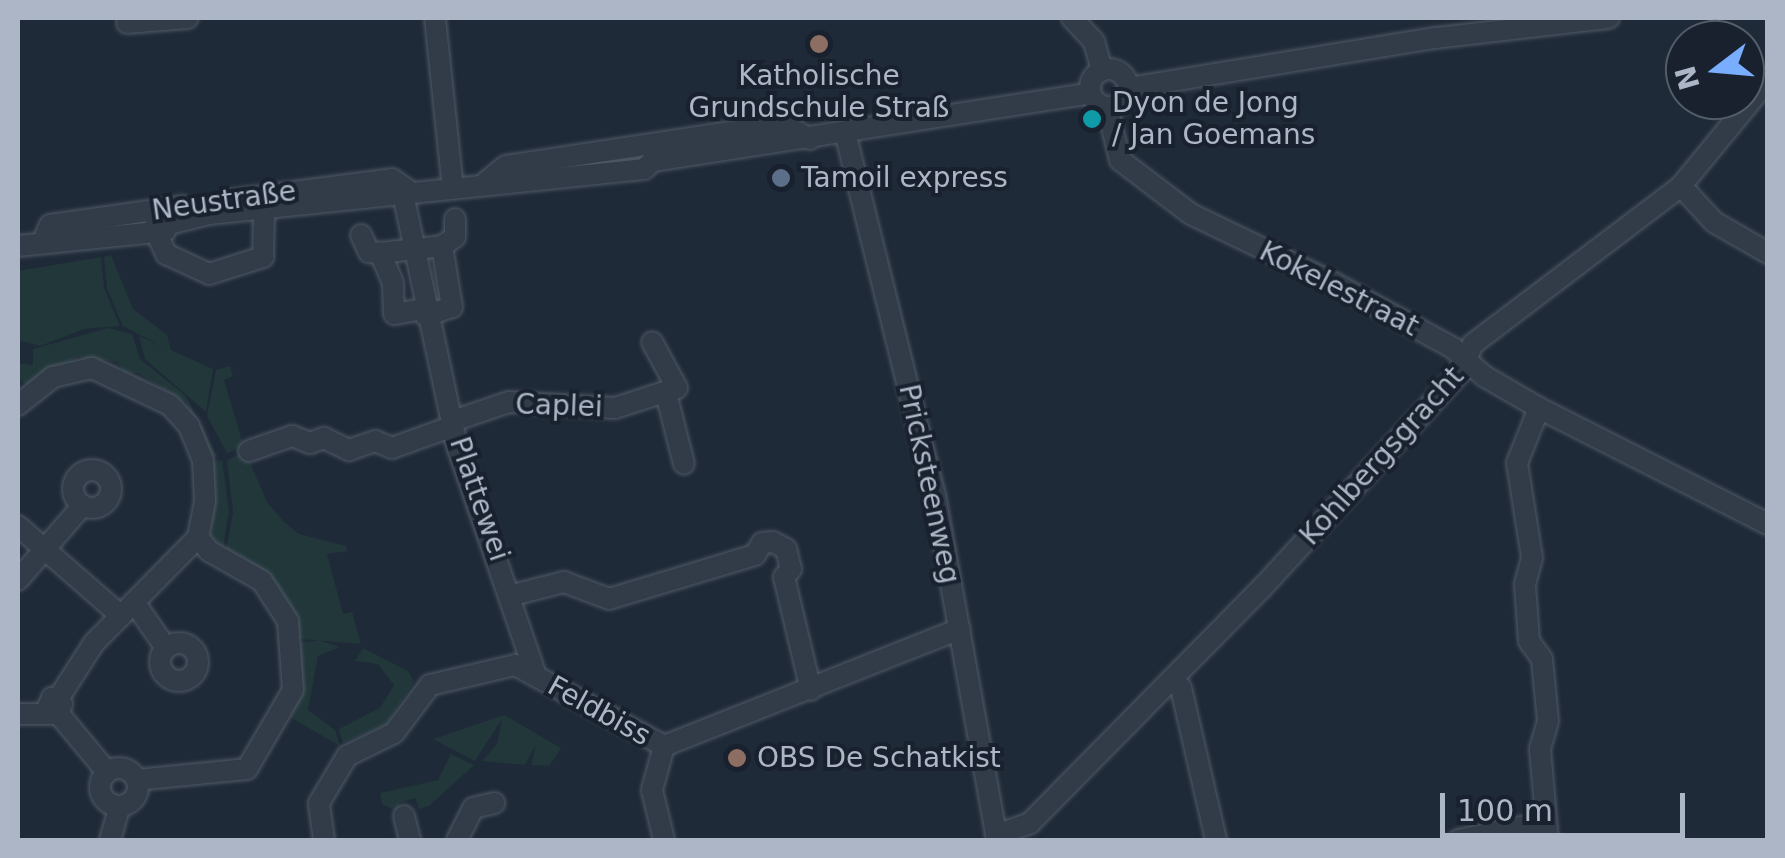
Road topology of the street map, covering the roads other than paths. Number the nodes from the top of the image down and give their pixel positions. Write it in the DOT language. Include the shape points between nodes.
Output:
graph roads {
  1 [pos="188,18"];
  2 [pos="435,18"];
  3 [pos="1072,18"];
  4 [pos="1609,18"];
  5 [pos="127,23"];
  6 [pos="1102,70"];
  7 [pos="1768,80"];
  8 [pos="1128,88"];
  9 [pos="1090,92"];
  10 [pos="1107,107"];
  11 [pos="845,132"];
  12 [pos="810,140"];
  13 [pos="484,183"];
  14 [pos="1682,186"];
  15 [pos="452,188"];
  16 [pos="407,194"];
  17 [pos="264,213"];
  18 [pos="455,219"];
  19 [pos="154,228"];
  20 [pos="361,235"];
  21 [pos="43,242"];
  22 [pos="18,246"];
  23 [pos="442,246"];
  24 [pos="410,250"];
  25 [pos="380,253"];
  26 [pos="1768,253"];
  27 [pos="424,312"];
  28 [pos="652,342"];
  29 [pos="1467,362"];
  30 [pos="679,388"];
  31 [pos="18,405"];
  32 [pos="1539,408"];
  33 [pos="453,423"];
  34 [pos="250,451"];
  35 [pos="684,464"];
  36 [pos="82,506"];
  37 [pos="1768,524"];
  38 [pos="18,526"];
  39 [pos="198,537"];
  40 [pos="47,552"];
  41 [pos="18,580"];
  42 [pos="513,595"];
  43 [pos="127,609"];
  44 [pos="520,623"];
  45 [pos="960,629"];
  46 [pos="166,648"];
  47 [pos="496,667"];
  48 [pos="536,676"];
  49 [pos="1173,680"];
  50 [pos="811,690"];
  51 [pos="54,707"];
  52 [pos="18,714"];
  53 [pos="664,746"];
  54 [pos="107,772"];
  55 [pos="137,780"];
  56 [pos="494,802"];
  57 [pos="120,806"];
  58 [pos="404,816"];
  59 [pos="1547,832"];
  60 [pos="997,838"];
  61 [pos="110,840"];
  62 [pos="324,840"];
  63 [pos="410,840"];
  64 [pos="457,840"];
  65 [pos="664,840"];
  66 [pos="1216,840"];
  67 [pos="1458,840"];
  1 -- 5 [label="street"];
  2 -- 15 [label="street"];
  3 -- 6 [label="street" via="1094,42"];
  4 -- 8 [label="street" via="1436,38"];
  6 -- 8 [label="street" via="1121,72"];
  6 -- 9 [label="street"];
  7 -- 14 [label="street, Kohlbergsgracht"];
  8 -- 10 [label="street" via="1121,103"];
  9 -- 10 [label="street"];
  9 -- 11 [label="street"];
  10 -- 29 [label="street, Kokelestraat" via="1120,160 1191,214 1334,282"];
  11 -- 12 [label="street"];
  11 -- 45 [label="street, Pricksteenweg" via="935,495"];
  12 -- 13 [label="street" via="654,161 644,169"];
  12 -- 13 [label="street" via="784,124 506,166"];
  13 -- 15 [label="street, Neustraße"];
  14 -- 26 [label="street" via="1714,222"];
  14 -- 29 [label="street, Kohlbergsgracht" via="1473,344"];
  15 -- 16 [label="street, Neustraße"];
  16 -- 17 [label="street, Neustraße"];
  16 -- 21 [label="street, Neustraße" via="392,179 214,202 50,226"];
  16 -- 24 [label="street, Plattewei"];
  17 -- 19 [label="street, Neustraße" via="209,214"];
  17 -- 19 [label="street" via="263,257 209,274 166,254"];
  18 -- 23 [label="street" via="455,237"];
  19 -- 21 [label="street, Neustraße"];
  20 -- 25 [label="street" via="369,252"];
  21 -- 22 [label="street, Neustraße"];
  23 -- 24 [label="street"];
  23 -- 27 [label="street" via="452,307"];
  24 -- 25 [label="street"];
  24 -- 27 [label="street, Plattewei"];
  25 -- 27 [label="street" via="394,283 394,314"];
  27 -- 33 [label="street, Plattewei"];
  28 -- 30 [label="street"];
  29 -- 32 [label="street, Kokelestraat"];
  29 -- 49 [label="street, Kohlbergsgracht" via="1351,495"];
  30 -- 33 [label="street, Caplei" via="615,408 510,402"];
  30 -- 35 [label="street"];
  31 -- 39 [label="street" via="53,377 92,368 170,405 189,426 204,462"];
  32 -- 37 [label="street, Kokelestraat"];
  32 -- 59 [label="street" via="1518,464 1532,558 1525,585 1530,642 1542,659 1548,721 1540,748"];
  33 -- 34 [label="street, Caplei" via="392,448 375,441 349,450 324,438 310,443 292,436"];
  33 -- 42 [label="street, Plattewei"];
  36 -- 40 [label="street"];
  38 -- 40 [label="street"];
  39 -- 43 [label="street"];
  39 -- 55 [label="street" via="276,596 294,646 293,690 241,772"];
  40 -- 41 [label="street"];
  40 -- 43 [label="street"];
  42 -- 44 [label="street, Plattewei"];
  42 -- 50 [label="street" via="564,582 609,599 755,555 762,544 786,549 791,569 784,577"];
  43 -- 46 [label="street"];
  43 -- 51 [label="street"];
  44 -- 47 [label="street"];
  44 -- 48 [label="street, Plattewei"];
  45 -- 50 [label="street, Feldbiss"];
  45 -- 60 [label="street, Pricksteenweg"];
  47 -- 48 [label="street, Feldbiss" via="511,664"];
  47 -- 62 [label="street, Feldbiss" via="426,687 394,733 351,751 319,804"];
  48 -- 53 [label="street, Feldbiss"];
  49 -- 60 [label="street, Kohlbergsgracht" via="1030,823"];
  49 -- 66 [label="street" via="1181,688"];
  50 -- 53 [label="street, Feldbiss"];
  51 -- 52 [label="street"];
  51 -- 54 [label="street"];
  53 -- 65 [label="street" via="652,790"];
  54 -- 55 [label="street" via="123,768"];
  54 -- 57 [label="street" via="100,794"];
  55 -- 57 [label="street" via="134,798"];
  56 -- 64 [label="street" via="473,808"];
  57 -- 61 [label="street"];
  58 -- 63 [label="street"];
  59 -- 67 [label="street"];
}
